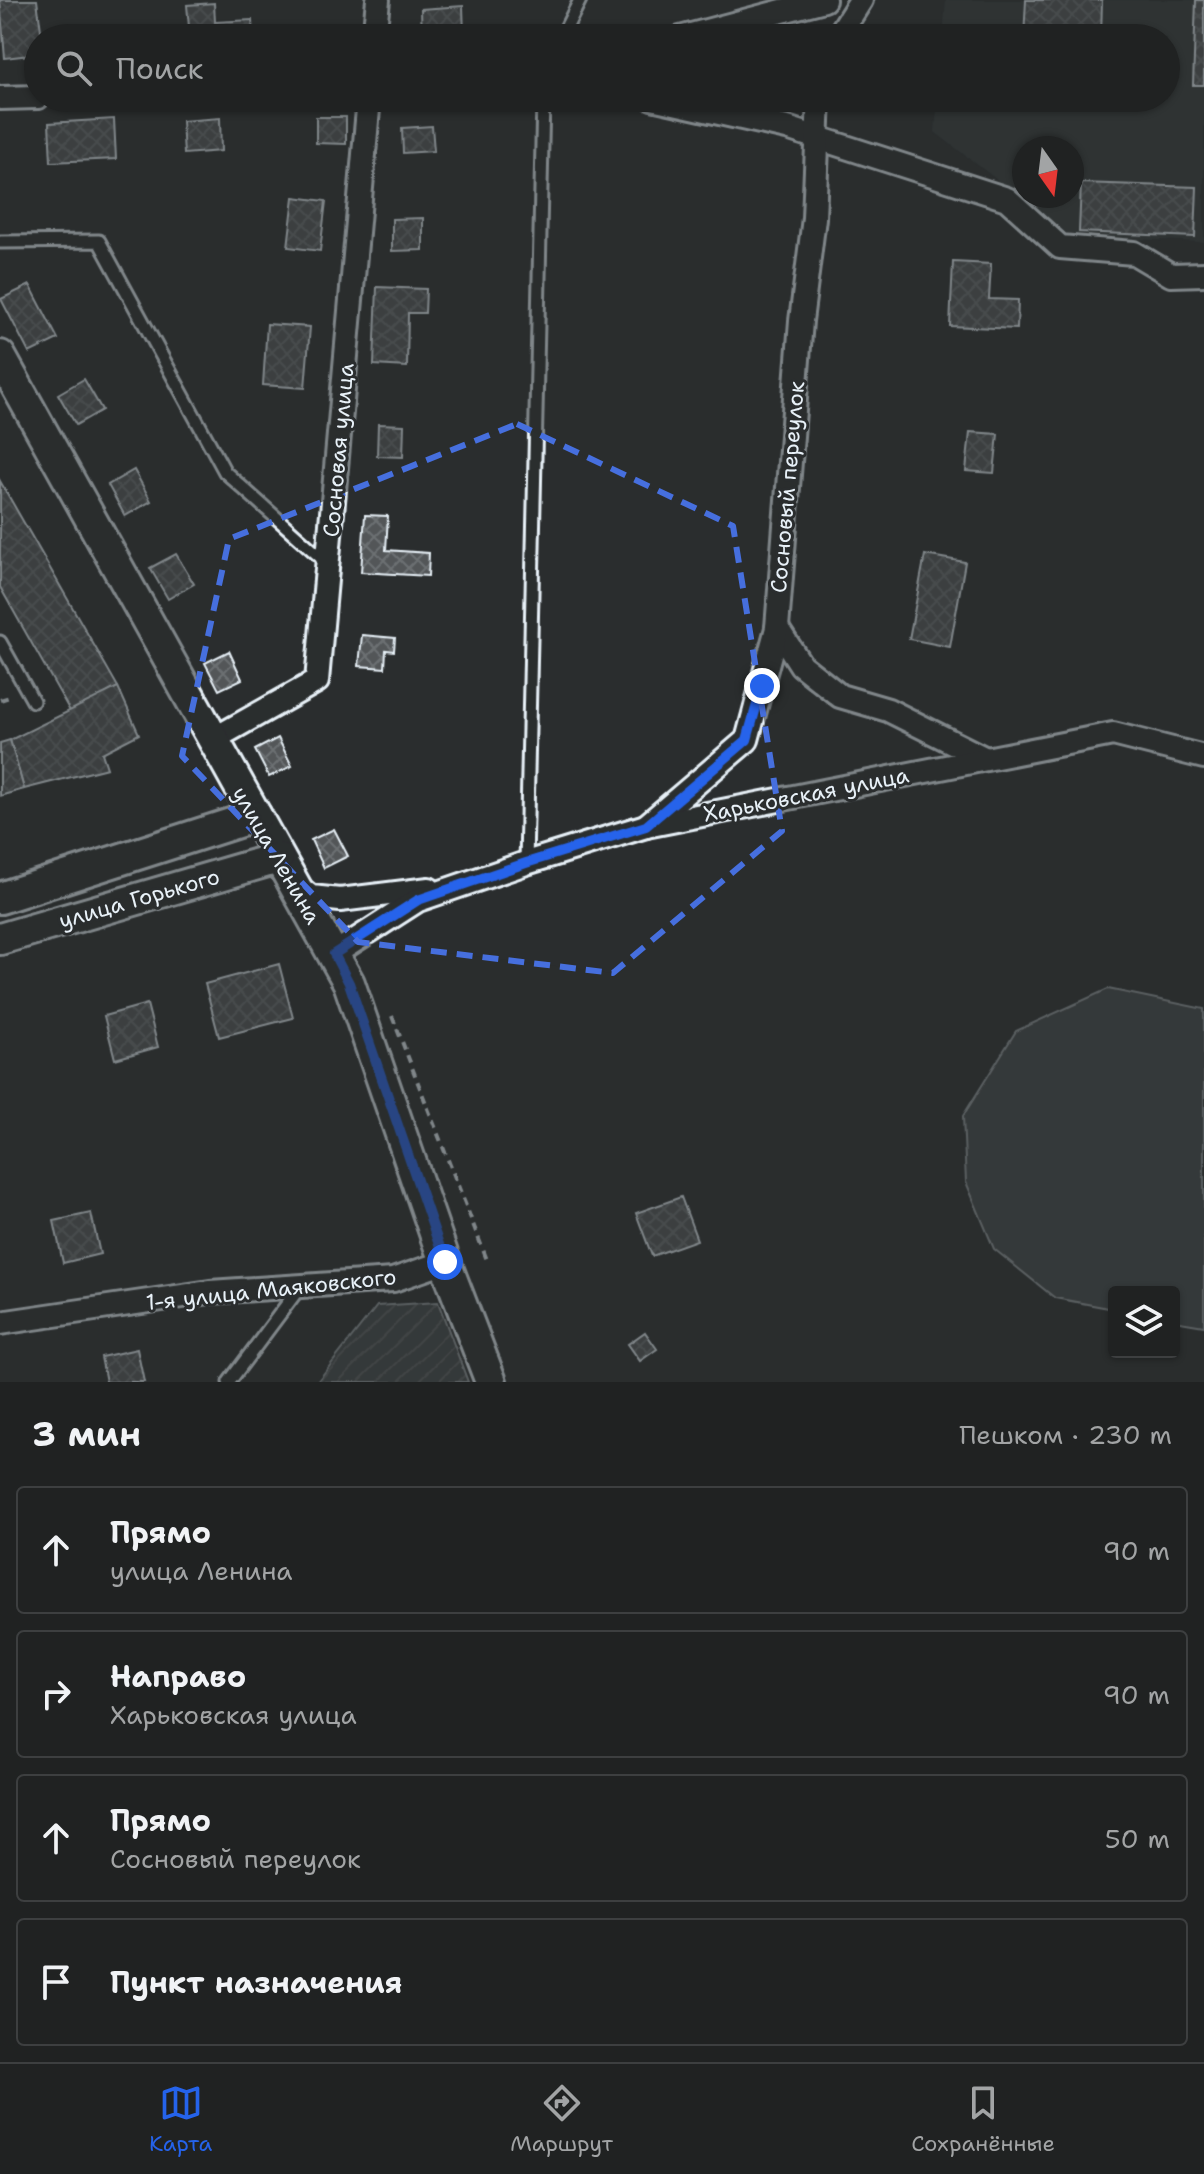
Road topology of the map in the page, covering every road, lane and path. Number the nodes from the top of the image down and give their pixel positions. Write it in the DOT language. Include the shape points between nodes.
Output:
graph roads {
  1 [pos="378,0"];
  2 [pos="580,0"];
  3 [pos="824,0"];
  4 [pos="861,0"];
  5 [pos="375,24"];
  6 [pos="568,24"];
  7 [pos="733,24"];
  8 [pos="846,24"];
  9 [pos="24,97"];
  10 [pos="0,98"];
  11 [pos="368,112"];
  12 [pos="543,112"];
  13 [pos="715,112"];
  14 [pos="818,112"];
  15 [pos="817,137"];
  16 [pos="0,242"];
  17 [pos="1204,274"];
  18 [pos="0,356"];
  19 [pos="328,564"];
  20 [pos="777,628"];
  21 [pos="0,642"];
  22 [pos="33,701"];
  23 [pos="212,740"];
  24 [pos="1204,757"];
  25 [pos="984,758"];
  26 [pos="256,816"];
  27 [pos="646,826"];
  28 [pos="526,863"];
  29 [pos="285,871"];
  30 [pos="466,884"];
  31 [pos="0,898"];
  32 [pos="0,939"];
  33 [pos="334,954"];
  34 [pos="391,1014"];
  35 [pos="487,1260"];
  36 [pos="445,1262"];
  37 [pos="300,1286"];
  38 [pos="0,1323"];
  39 [pos="229,1382"];
  40 [pos="491,1382"];
  1 -- 5 [label="street"];
  2 -- 6 [label="lane"];
  3 -- 7 [label="street"];
  4 -- 8 [label="street"];
  9 -- 10 [label="street"];
  11 -- 19 [label="street, Сосновая улица"];
  12 -- 28 [label="lane"];
  13 -- 15 [label="street"];
  14 -- 15 [label="street, Сосновый переулок"];
  15 -- 17 [label="street" via="1007,199 1060,247 1134,253 1171,275"];
  15 -- 20 [label="street, Сосновый переулок"];
  16 -- 19 [label="lane" via="99,241 225,472"];
  18 -- 23 [label="street, улица Ленина"];
  19 -- 23 [label="street, Сосновая улица" via="317,681"];
  20 -- 25 [label="street" via="801,665 840,696 888,710"];
  20 -- 27 [label="street, Сосновый переулок" via="747,740"];
  21 -- 22 [label="lane"];
  23 -- 26 [label="street, улица Ленина"];
  24 -- 25 [label="street, Харьковская улица" via="1113,734"];
  25 -- 27 [label="street, Харьковская улица"];
  26 -- 29 [label="street, улица Ленина"];
  26 -- 31 [label="street, улица Горького"];
  27 -- 28 [label="street, Харьковская улица"];
  28 -- 30 [label="street, Харьковская улица"];
  29 -- 30 [label="street" via="311,897 340,900"];
  29 -- 32 [label="street, улица Горького"];
  29 -- 33 [label="street, улица Ленина"];
  30 -- 33 [label="street, Харьковская улица" via="418,900"];
  33 -- 36 [label="street, улица Ленина" via="349,983"];
  34 -- 35 [label="path"];
  36 -- 37 [label="street, 1-я улица Маяковского" via="393,1280"];
  36 -- 40 [label="street, улица Ленина"];
  37 -- 38 [label="street, 1-я улица Маяковского" via="210,1292"];
  37 -- 39 [label="lane"];
}
